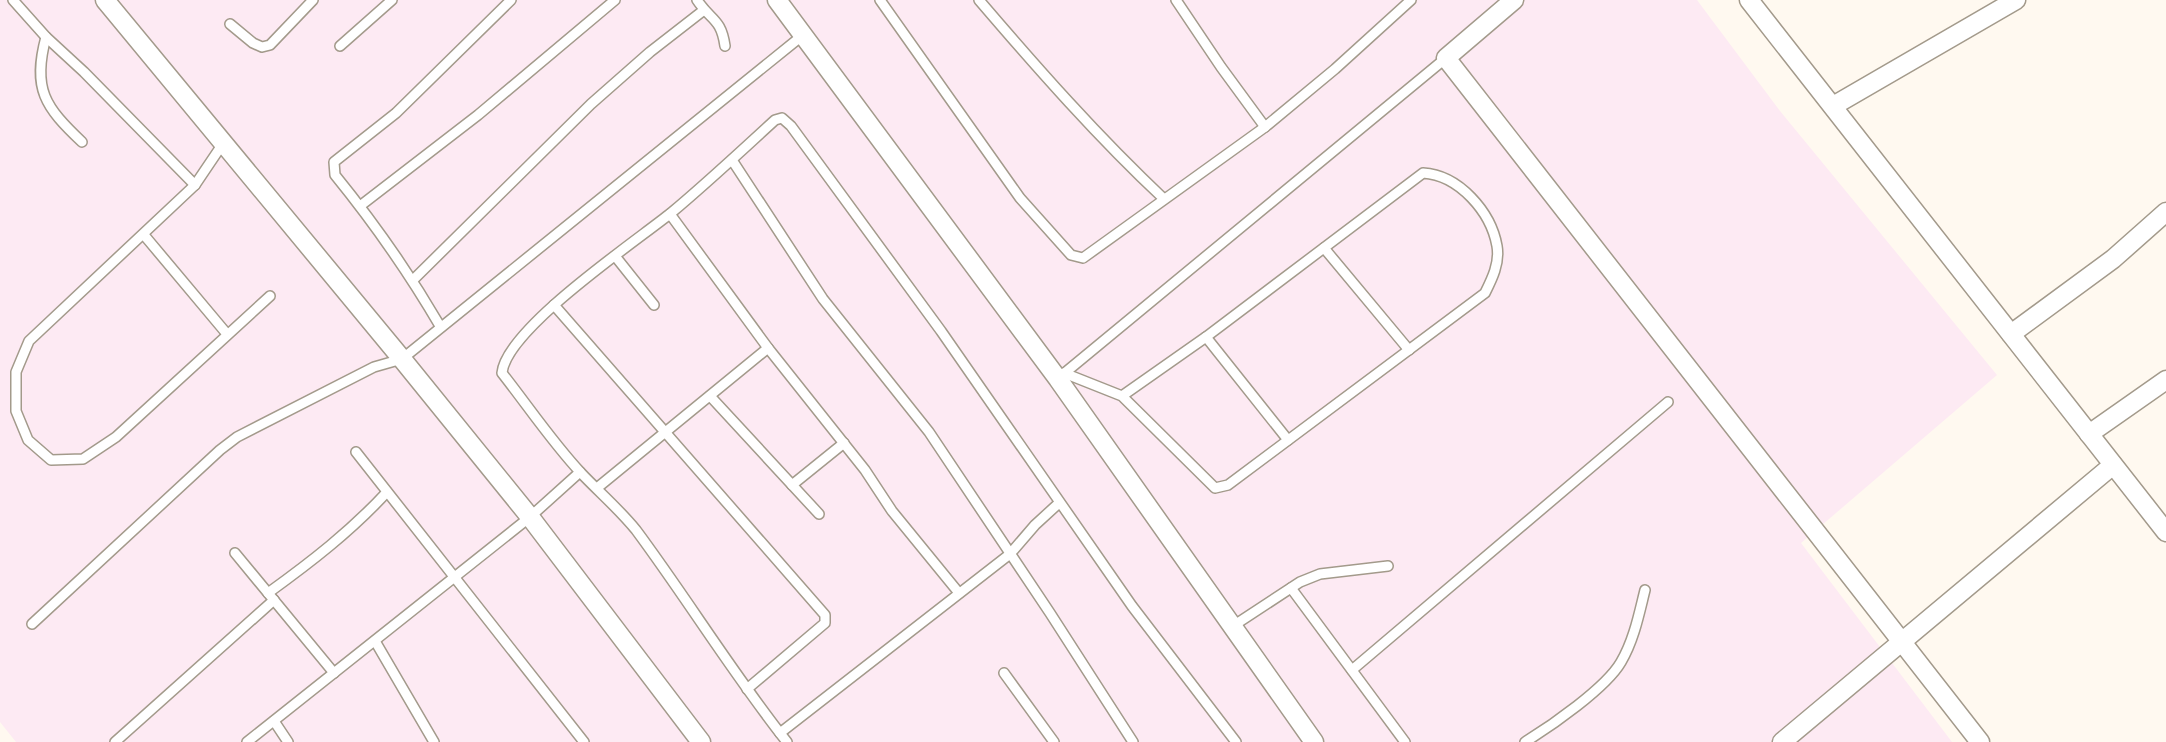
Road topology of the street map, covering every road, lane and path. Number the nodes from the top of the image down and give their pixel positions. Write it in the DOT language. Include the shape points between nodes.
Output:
graph roads {
  1 [pos="13,0"];
  2 [pos="105,0"];
  3 [pos="313,0"];
  4 [pos="392,0"];
  5 [pos="511,0"];
  6 [pos="615,0"];
  7 [pos="698,0"];
  8 [pos="778,0"];
  9 [pos="880,0"];
  10 [pos="979,0"];
  11 [pos="1176,0"];
  12 [pos="1411,0"];
  13 [pos="1514,0"];
  14 [pos="1749,0"];
  15 [pos="2016,0"];
  16 [pos="704,10"];
  17 [pos="230,24"];
  18 [pos="803,35"];
  19 [pos="46,37"];
  20 [pos="340,46"];
  21 [pos="725,46"];
  22 [pos="1446,58"];
  23 [pos="1833,106"];
  24 [pos="1265,127"];
  25 [pos="82,142"];
  26 [pos="224,142"];
  27 [pos="732,160"];
  28 [pos="195,185"];
  29 [pos="1164,200"];
  30 [pos="360,206"];
  31 [pos="2166,212"];
  32 [pos="670,214"];
  33 [pos="144,235"];
  34 [pos="1324,248"];
  35 [pos="615,256"];
  36 [pos="414,280"];
  37 [pos="270,296"];
  38 [pos="554,305"];
  39 [pos="654,305"];
  40 [pos="440,326"];
  41 [pos="227,334"];
  42 [pos="2011,334"];
  43 [pos="1206,337"];
  44 [pos="768,348"];
  45 [pos="1409,350"];
  46 [pos="402,359"];
  47 [pos="1061,376"];
  48 [pos="2166,380"];
  49 [pos="710,396"];
  50 [pos="1122,396"];
  51 [pos="1668,402"];
  52 [pos="665,432"];
  53 [pos="2089,434"];
  54 [pos="1289,440"];
  55 [pos="844,443"];
  56 [pos="356,452"];
  57 [pos="2113,465"];
  58 [pos="580,472"];
  59 [pos="792,485"];
  60 [pos="597,488"];
  61 [pos="387,492"];
  62 [pos="1059,503"];
  63 [pos="819,514"];
  64 [pos="530,517"];
  65 [pos="2166,532"];
  66 [pos="235,553"];
  67 [pos="1010,554"];
  68 [pos="1388,566"];
  69 [pos="454,578"];
  70 [pos="1291,588"];
  71 [pos="1645,590"];
  72 [pos="960,593"];
  73 [pos="271,597"];
  74 [pos="32,624"];
  75 [pos="1233,626"];
  76 [pos="375,640"];
  77 [pos="1902,642"];
  78 [pos="1352,670"];
  79 [pos="334,673"];
  80 [pos="1003,673"];
  81 [pos="747,689"];
  82 [pos="274,721"];
  83 [pos="780,733"];
  84 [pos="115,742"];
  85 [pos="247,742"];
  86 [pos="288,742"];
  87 [pos="433,742"];
  88 [pos="584,742"];
  89 [pos="701,742"];
  90 [pos="787,742"];
  91 [pos="1054,742"];
  92 [pos="1133,742"];
  93 [pos="1236,742"];
  94 [pos="1314,742"];
  95 [pos="1405,742"];
  96 [pos="1525,742"];
  97 [pos="1782,742"];
  98 [pos="1980,742"];
  1 -- 19 [label="lane"];
  2 -- 26 [label="street"];
  3 -- 17 [label="lane" via="270,45 254,43"];
  4 -- 20 [label="lane"];
  5 -- 30 [label="lane" via="396,113 334,162 335,175"];
  6 -- 30 [label="lane"];
  7 -- 16 [label="lane"];
  8 -- 18 [label="street"];
  9 -- 29 [label="lane" via="1020,198 1071,255 1083,258"];
  10 -- 29 [label="lane" via="1062,97"];
  11 -- 24 [label="lane"];
  12 -- 24 [label="lane"];
  13 -- 22 [label="street"];
  14 -- 23 [label="street"];
  15 -- 23 [label="street"];
  16 -- 21 [label="lane" via="717,19"];
  16 -- 36 [label="lane" via="591,104"];
  18 -- 40 [label="lane"];
  18 -- 47 [label="street"];
  19 -- 25 [label="lane" via="39,62 44,95 56,117"];
  19 -- 28 [label="lane"];
  22 -- 47 [label="lane"];
  22 -- 77 [label="street"];
  23 -- 42 [label="street"];
  24 -- 29 [label="lane"];
  26 -- 28 [label="lane"];
  26 -- 46 [label="street"];
  27 -- 32 [label="lane"];
  27 -- 62 [label="lane" via="775,120 782,118 791,126"];
  27 -- 67 [label="lane" via="822,299 929,432"];
  28 -- 33 [label="lane"];
  30 -- 36 [label="lane"];
  31 -- 42 [label="street" via="2113,259"];
  32 -- 35 [label="lane"];
  32 -- 44 [label="lane"];
  33 -- 41 [label="lane"];
  33 -- 41 [label="lane" via="29,341 16,372 16,411 27,440 51,460 83,459 116,437"];
  34 -- 43 [label="lane"];
  34 -- 45 [label="lane"];
  34 -- 45 [label="lane" via="1423,173 1455,184 1480,206 1498,247 1496,272 1485,293"];
  35 -- 38 [label="lane"];
  35 -- 39 [label="lane"];
  36 -- 40 [label="lane"];
  37 -- 41 [label="lane"];
  38 -- 52 [label="lane"];
  38 -- 58 [label="lane" via="515,347 502,373"];
  40 -- 46 [label="lane"];
  42 -- 53 [label="street"];
  43 -- 50 [label="lane"];
  43 -- 54 [label="lane"];
  44 -- 49 [label="lane"];
  44 -- 55 [label="lane"];
  45 -- 54 [label="lane"];
  46 -- 64 [label="street"];
  46 -- 74 [label="lane" via="374,366 237,437"];
  47 -- 50 [label="lane"];
  47 -- 75 [label="street"];
  48 -- 53 [label="street"];
  49 -- 52 [label="lane"];
  49 -- 59 [label="lane"];
  50 -- 54 [label="lane" via="1215,488 1228,485"];
  51 -- 78 [label="lane"];
  52 -- 60 [label="lane"];
  52 -- 81 [label="lane" via="825,615 825,623"];
  53 -- 57 [label="street"];
  55 -- 59 [label="lane"];
  55 -- 72 [label="lane" via="892,511"];
  56 -- 61 [label="lane"];
  57 -- 65 [label="street"];
  57 -- 77 [label="street"];
  58 -- 60 [label="lane"];
  58 -- 64 [label="lane"];
  59 -- 63 [label="lane"];
  60 -- 81 [label="lane" via="636,531"];
  61 -- 69 [label="lane"];
  61 -- 73 [label="lane"];
  62 -- 67 [label="lane"];
  62 -- 93 [label="lane"];
  64 -- 69 [label="lane"];
  64 -- 89 [label="street"];
  66 -- 73 [label="lane"];
  67 -- 72 [label="lane"];
  67 -- 92 [label="lane"];
  68 -- 70 [label="lane" via="1320,574"];
  69 -- 76 [label="lane"];
  69 -- 88 [label="lane"];
  70 -- 75 [label="lane"];
  70 -- 78 [label="lane"];
  71 -- 96 [label="lane" via="1621,663 1603,685"];
  72 -- 83 [label="lane"];
  73 -- 79 [label="lane"];
  73 -- 84 [label="lane"];
  75 -- 94 [label="street"];
  76 -- 79 [label="lane"];
  76 -- 87 [label="lane"];
  77 -- 97 [label="street"];
  77 -- 98 [label="street"];
  78 -- 95 [label="lane"];
  79 -- 82 [label="lane"];
  80 -- 91 [label="lane"];
  81 -- 83 [label="lane"];
  82 -- 85 [label="lane"];
  82 -- 86 [label="lane"];
  83 -- 90 [label="lane"];
}
